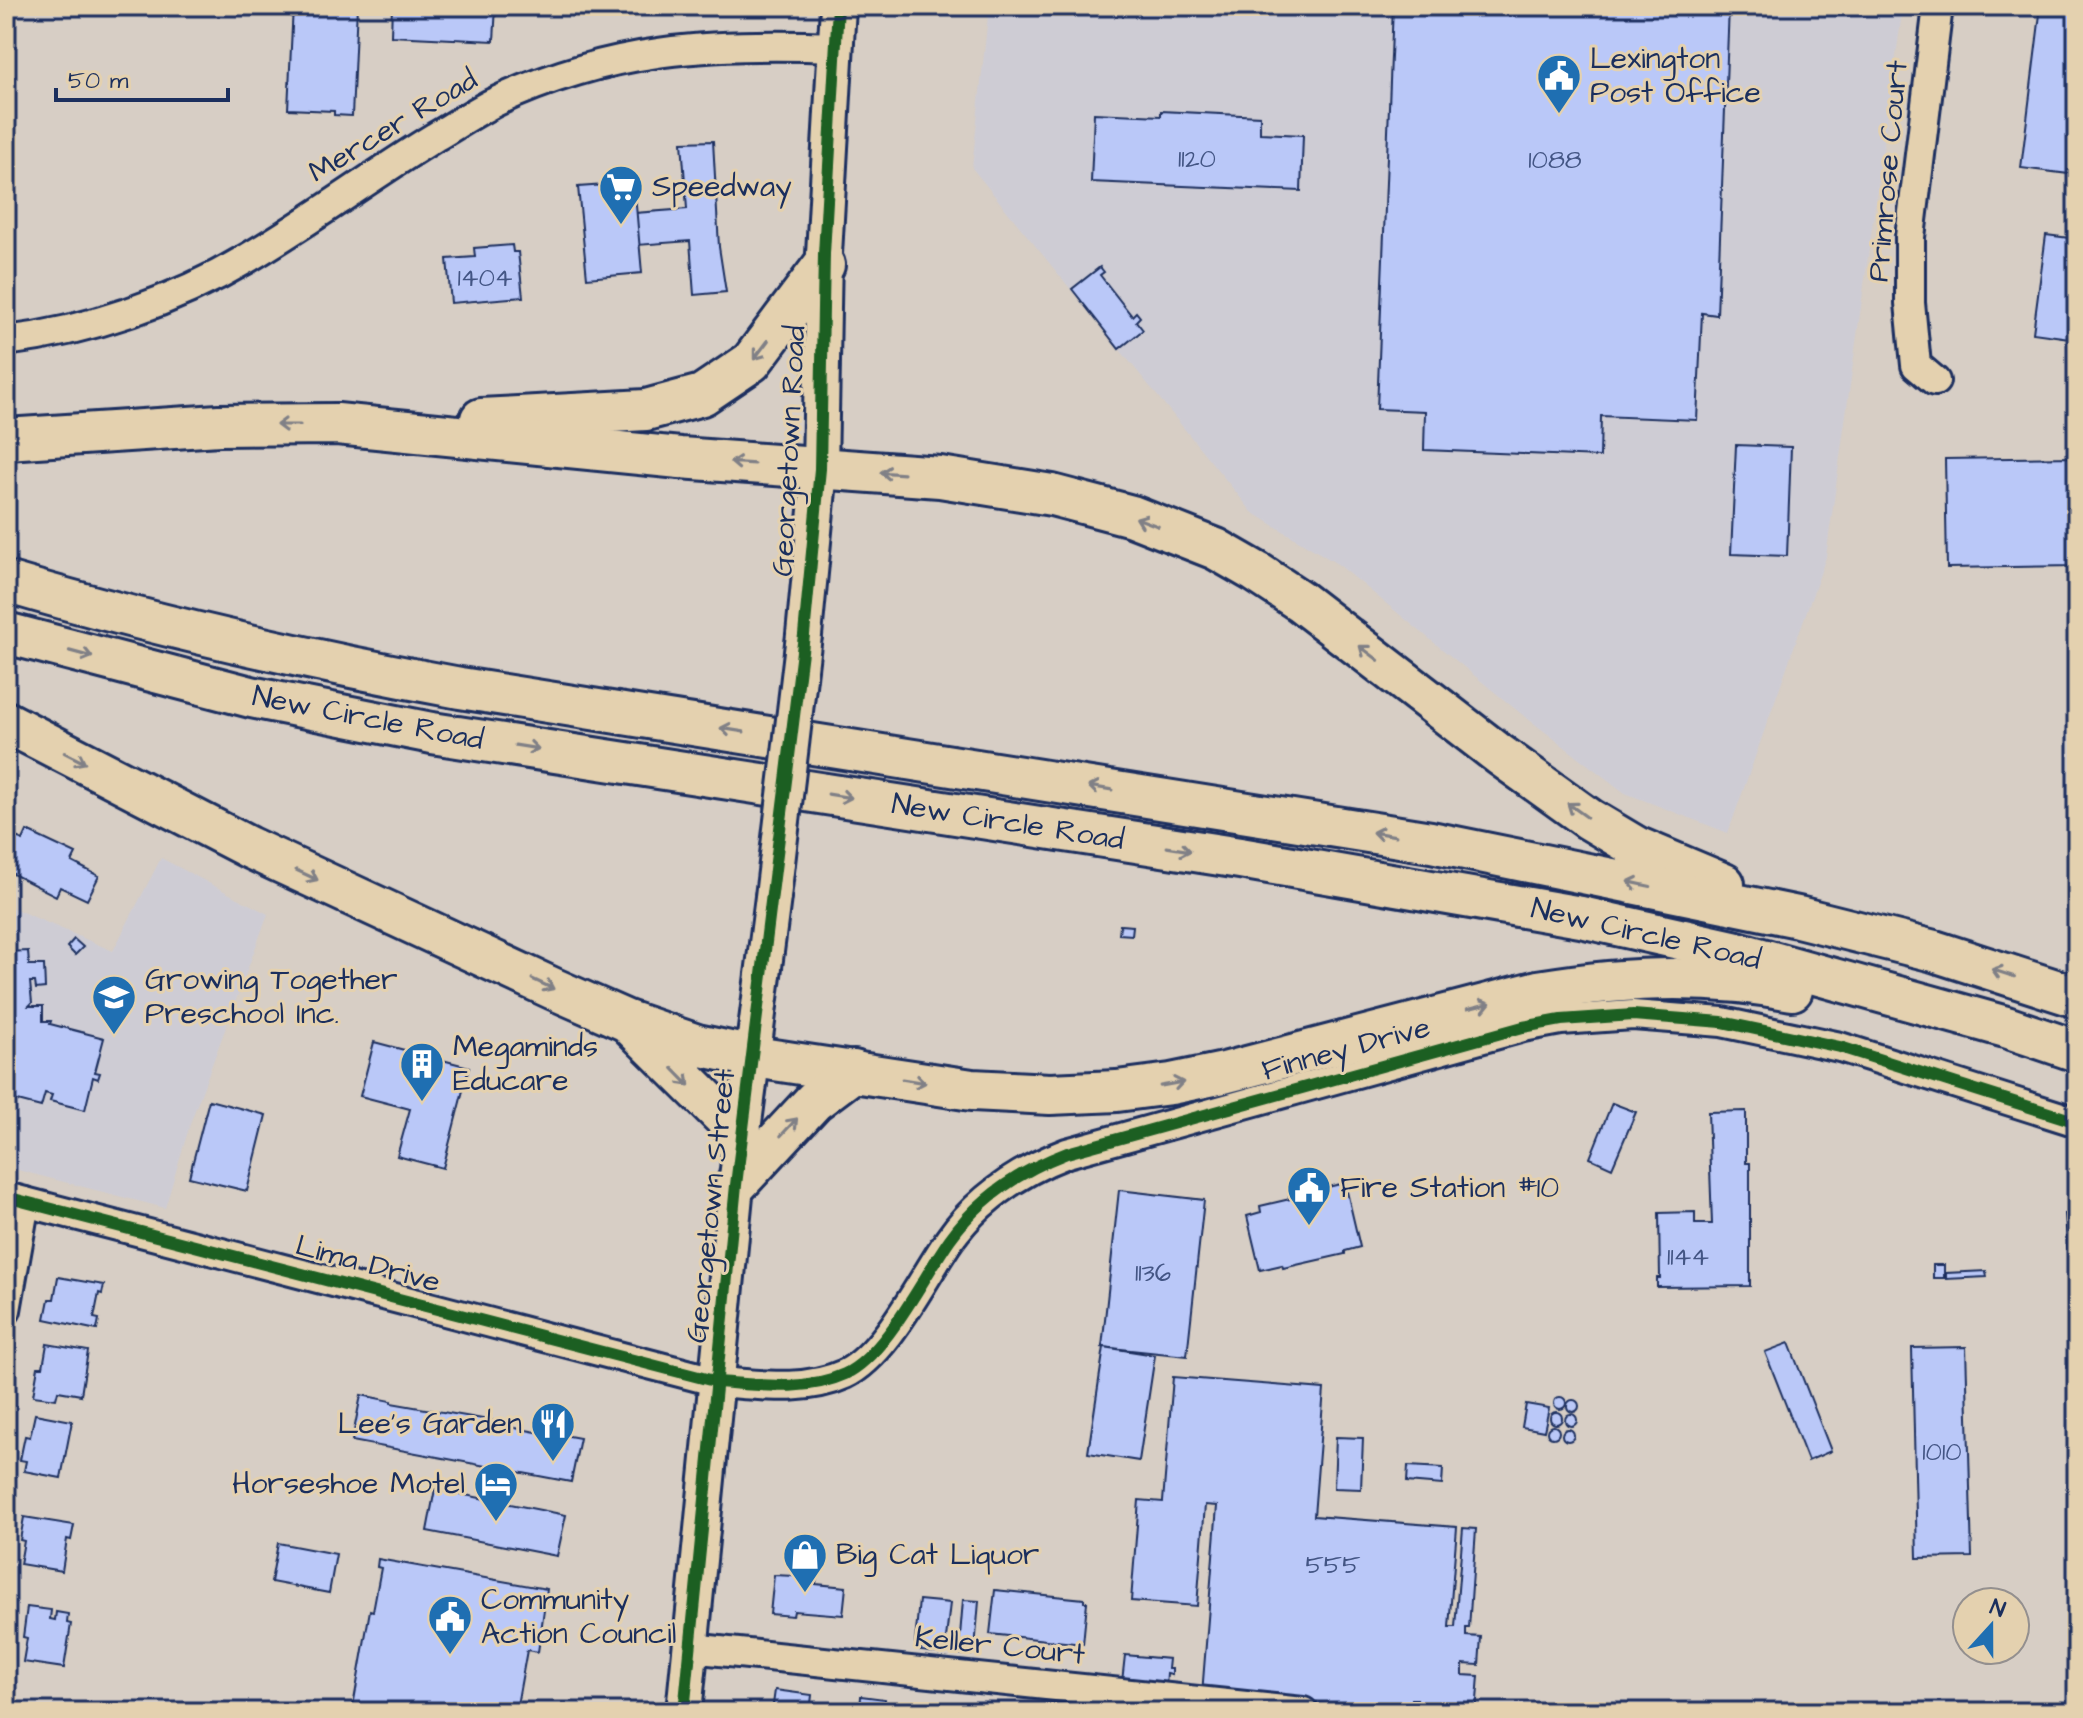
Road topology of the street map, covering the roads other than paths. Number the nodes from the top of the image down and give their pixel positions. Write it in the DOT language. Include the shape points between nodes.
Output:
graph roads {
  1 [pos="838,6"];
  2 [pos="1938,6"];
  3 [pos="836,47"];
  4 [pos="824,265"];
  5 [pos="6,341"];
  6 [pos="1935,381"];
  7 [pos="337,424"];
  8 [pos="6,439"];
  9 [pos="820,469"];
  10 [pos="6,582"];
  11 [pos="6,633"];
  12 [pos="6,722"];
  13 [pos="773,897"];
  14 [pos="1798,917"];
  15 [pos="2077,997"];
  16 [pos="627,1021"];
  17 [pos="2006,1027"];
  18 [pos="2077,1051"];
  19 [pos="754,1057"];
  20 [pos="854,1071"];
  21 [pos="2077,1122"];
  22 [pos="742,1135"];
  23 [pos="736,1185"];
  24 [pos="16,1199"];
  25 [pos="6,1310"];
  26 [pos="718,1382"];
  27 [pos="691,1648"];
  28 [pos="684,1712"];
  29 [pos="1303,1712"];
  1 -- 3 [label="main road, Georgetown Road"];
  2 -- 6 [label="street, Primrose Court" via="1910,237 1916,365"];
  3 -- 4 [label="main road, Georgetown Road"];
  3 -- 5 [label="street, Mercer Road" via="685,48 589,66 541,82 490,104 246,259 193,285 113,316"];
  4 -- 7 [label="highway, one-way" via="751,362 702,395 646,410"];
  4 -- 9 [label="main road, Georgetown Road"];
  7 -- 8 [label="highway, one-way" via="219,425"];
  9 -- 7 [label="highway, one-way"];
  9 -- 13 [label="main road, Georgetown Road, bridge"];
  14 -- 9 [label="highway, one-way" via="1636,847 1589,819 1300,601 1216,549 1132,516 1052,495 940,477"];
  14 -- 10 [label="highway, New Circle Road, one-way" via="1431,842 319,662"];
  11 -- 17 [label="highway, New Circle Road, one-way" via="251,697 432,733 1240,858 1581,917 1733,951"];
  12 -- 16 [label="highway, one-way" via="248,847"];
  13 -- 19 [label="main road, Georgetown Street"];
  15 -- 14 [label="highway, one-way" via="1934,951"];
  16 -- 19 [label="highway"];
  16 -- 22 [label="highway, one-way"];
  17 -- 18 [label="highway"];
  20 -- 17 [label="highway, one-way" via="972,1090 1117,1091 1224,1073 1538,991 1638,980 1756,983"];
  19 -- 20 [label="highway"];
  19 -- 22 [label="main road, Georgetown Street"];
  23 -- 20 [label="highway, one-way" via="814,1101"];
  21 -- 26 [label="street, Finney Drive" via="1840,1047 1722,1022 1633,1015 1523,1027 1033,1166 974,1211 863,1362 846,1373 792,1386"];
  22 -- 23 [label="main road, Georgetown Street"];
  23 -- 26 [label="main road, Georgetown Street"];
  24 -- 25 [label="street"];
  24 -- 26 [label="street, Lima Drive"];
  26 -- 27 [label="main road, Georgetown Street"];
  27 -- 28 [label="main road, Georgetown Street"];
  27 -- 29 [label="street, Keller Court"];
}
